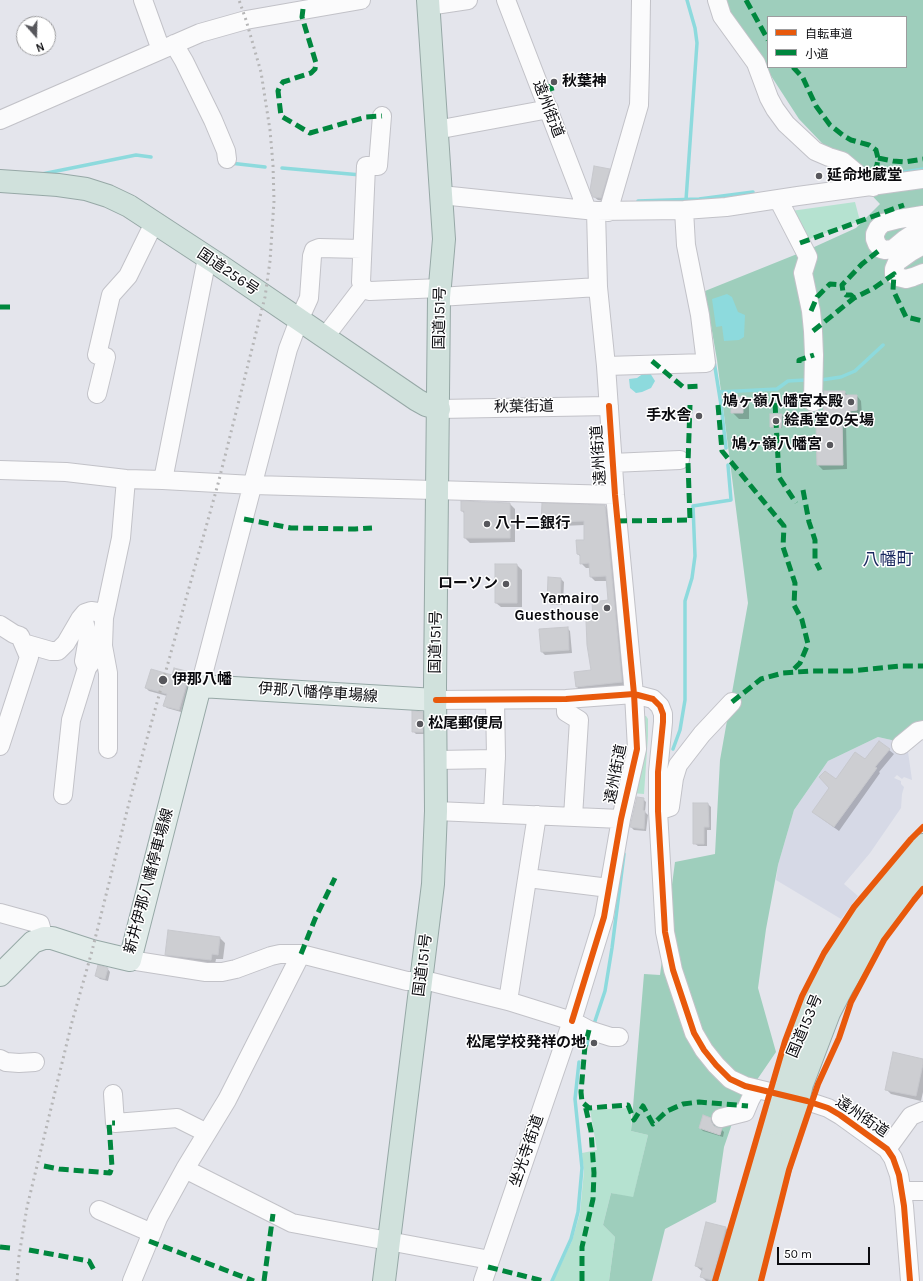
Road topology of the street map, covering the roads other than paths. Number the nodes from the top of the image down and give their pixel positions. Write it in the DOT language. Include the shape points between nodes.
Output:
graph roads {
  1 [pos="143,0"];
  2 [pos="360,0"];
  3 [pos="468,0"];
  4 [pos="506,0"];
  5 [pos="641,0"];
  6 [pos="716,0"];
  7 [pos="428,3"];
  8 [pos="303,5"];
  9 [pos="168,47"];
  10 [pos="549,109"];
  11 [pos="382,116"];
  12 [pos="0,120"];
  13 [pos="436,130"];
  14 [pos="227,159"];
  15 [pos="923,179"];
  16 [pos="0,181"];
  17 [pos="873,186"];
  18 [pos="441,195"];
  19 [pos="778,199"];
  20 [pos="684,210"];
  21 [pos="597,211"];
  22 [pos="923,215"];
  23 [pos="154,223"];
  24 [pos="923,227"];
  25 [pos="923,245"];
  26 [pos="362,249"];
  27 [pos="207,258"];
  28 [pos="923,273"];
  29 [pos="363,287"];
  30 [pos="598,287"];
  31 [pos="440,293"];
  32 [pos="299,320"];
  33 [pos="324,338"];
  34 [pos="606,366"];
  35 [pos="97,394"];
  36 [pos="813,402"];
  37 [pos="609,406"];
  38 [pos="439,409"];
  39 [pos="680,460"];
  40 [pos="612,463"];
  41 [pos="0,470"];
  42 [pos="126,480"];
  43 [pos="163,480"];
  44 [pos="253,486"];
  45 [pos="438,490"];
  46 [pos="615,495"];
  47 [pos="83,616"];
  48 [pos="104,618"];
  49 [pos="0,625"];
  50 [pos="23,643"];
  51 [pos="103,646"];
  52 [pos="87,668"];
  53 [pos="200,686"];
  54 [pos="634,694"];
  55 [pos="566,699"];
  56 [pos="436,700"];
  57 [pos="495,700"];
  58 [pos="732,702"];
  59 [pos="923,730"];
  60 [pos="0,746"];
  61 [pos="901,746"];
  62 [pos="108,749"];
  63 [pos="496,759"];
  64 [pos="436,760"];
  65 [pos="63,795"];
  66 [pos="436,810"];
  67 [pos="658,811"];
  68 [pos="493,813"];
  69 [pos="537,815"];
  70 [pos="573,817"];
  71 [pos="621,819"];
  72 [pos="923,845"];
  73 [pos="923,871"];
  74 [pos="528,878"];
  75 [pos="609,888"];
  76 [pos="0,913"];
  77 [pos="44,938"];
  78 [pos="300,954"];
  79 [pos="130,960"];
  80 [pos="0,979"];
  81 [pos="421,981"];
  82 [pos="508,1001"];
  83 [pos="572,1021"];
  84 [pos="619,1036"];
  85 [pos="0,1059"];
  86 [pos="35,1062"];
  87 [pos="793,1081"];
  88 [pos="756,1090"];
  89 [pos="113,1094"];
  90 [pos="923,1111"];
  91 [pos="721,1118"];
  92 [pos="781,1127"];
  93 [pos="207,1133"];
  94 [pos="887,1149"];
  95 [pos="184,1169"];
  96 [pos="913,1191"];
  97 [pos="99,1210"];
  98 [pos="152,1233"];
  99 [pos="389,1242"];
  100 [pos="490,1260"];
  101 [pos="132,1281"];
  102 [pos="384,1281"];
  103 [pos="482,1281"];
  104 [pos="729,1281"];
  105 [pos="748,1281"];
  106 [pos="910,1281"];
  1 -- 9 [label="street"];
  2 -- 8 [label="street"];
  3 -- 7 [label="street"];
  4 -- 10 [label="street, 遠州街道"];
  5 -- 21 [label="street, 遠州街道" via="639,105"];
  6 -- 17 [label="street" via="722,16 756,64 769,98 786,124 816,151 842,161"];
  7 -- 13 [label="highway, 国道151号"];
  8 -- 9 [label="street" via="200,33"];
  9 -- 12 [label="street"];
  9 -- 14 [label="street" via="184,61 213,120"];
  10 -- 13 [label="street"];
  10 -- 21 [label="street, 遠州街道"];
  11 -- 26 [label="street" via="378,166 366,166"];
  13 -- 18 [label="highway, 国道151号"];
  15 -- 17 [label="street"];
  16 -- 23 [label="highway, 国道256号" via="86,189 129,206"];
  17 -- 19 [label="street"];
  18 -- 21 [label="street"];
  18 -- 31 [label="highway, 国道151号" via="444,239"];
  19 -- 20 [label="street"];
  19 -- 36 [label="street" via="808,256 803,273 813,331"];
  20 -- 21 [label="street"];
  20 -- 34 [label="street" via="686,245 700,315 706,363"];
  21 -- 30 [label="street, 遠州街道"];
  22 -- 24 [label="street" via="883,223 875,234 875,239 881,249 893,249"];
  23 -- 27 [label="highway, 国道256号"];
  23 -- 35 [label="street" via="128,276 111,295 97,355 106,357"];
  25 -- 28 [label="street" via="897,262 894,274 906,279"];
  26 -- 29 [label="street"];
  26 -- 32 [label="street" via="314,250 310,294"];
  27 -- 32 [label="highway, 国道256号"];
  27 -- 43 [label="street"];
  29 -- 31 [label="street" via="370,291"];
  29 -- 33 [label="street"];
  30 -- 31 [label="street"];
  30 -- 34 [label="street, 遠州街道"];
  31 -- 38 [label="highway, 国道151号"];
  32 -- 33 [label="highway, 国道256号"];
  32 -- 44 [label="street" via="288,349"];
  33 -- 38 [label="highway, 国道256号" via="417,400"];
  34 -- 37 [label="street, 遠州街道"];
  37 -- 38 [label="street, 秋葉街道"];
  37 -- 40 [label="street, 遠州街道"];
  38 -- 45 [label="highway, 国道151号"];
  39 -- 40 [label="street"];
  40 -- 46 [label="street, 遠州街道"];
  41 -- 42 [label="street" via="66,472"];
  42 -- 43 [label="street"];
  42 -- 48 [label="street" via="121,538"];
  43 -- 44 [label="street"];
  44 -- 45 [label="street"];
  44 -- 53 [label="street"];
  45 -- 46 [label="street"];
  45 -- 56 [label="highway, 国道151号"];
  46 -- 54 [label="street, 遠州街道"];
  47 -- 48 [label="street" via="91,611 98,612"];
  47 -- 50 [label="street" via="58,651"];
  47 -- 52 [label="street" via="88,638 84,661"];
  48 -- 51 [label="street"];
  49 -- 50 [label="street" via="20,636"];
  50 -- 60 [label="street" via="29,657"];
  51 -- 52 [label="street"];
  51 -- 62 [label="street" via="108,673"];
  52 -- 65 [label="street" via="71,720"];
  53 -- 56 [label="main road, 伊那八幡停車場線"];
  53 -- 79 [label="main road, 新井伊那八幡停車場線"];
  54 -- 55 [label="street, 遠州街道"];
  54 -- 67 [label="street, 遠州街道" via="653,699 663,714 658,772"];
  54 -- 71 [label="street, 遠州街道" via="637,749"];
  55 -- 57 [label="street, 遠州街道"];
  55 -- 70 [label="street" via="566,712 579,720"];
  56 -- 57 [label="street, 遠州街道"];
  56 -- 64 [label="highway, 国道151号"];
  57 -- 63 [label="street"];
  58 -- 67 [label="street" via="678,765 670,807"];
  59 -- 61 [label="street" via="918,731"];
  63 -- 64 [label="street"];
  63 -- 68 [label="street"];
  64 -- 66 [label="highway, 国道151号"];
  66 -- 68 [label="street"];
  66 -- 81 [label="highway, 国道151号" via="433,884"];
  67 -- 88 [label="street, 遠州街道" via="665,932 673,970 694,1033 704,1050 730,1079"];
  68 -- 69 [label="street"];
  69 -- 70 [label="street"];
  69 -- 74 [label="street"];
  70 -- 71 [label="street"];
  71 -- 75 [label="street, 遠州街道"];
  72 -- 87 [label="highway, 国道153号" via="892,879 842,946 811,1006 798,1038"];
  73 -- 87 [label="highway, 国道153号" via="888,914 842,986"];
  74 -- 75 [label="street"];
  74 -- 82 [label="street"];
  75 -- 83 [label="street, 遠州街道" via="604,917"];
  76 -- 77 [label="street" via="40,924"];
  77 -- 79 [label="main road, 新井伊那八幡停車場線"];
  77 -- 80 [label="main road" via="33,942"];
  78 -- 79 [label="street" via="271,956 222,972 206,972"];
  78 -- 81 [label="street" via="406,981"];
  78 -- 93 [label="street" via="227,1100"];
  81 -- 82 [label="street"];
  81 -- 99 [label="highway, 国道151号"];
  82 -- 83 [label="street"];
  83 -- 84 [label="street" via="589,1030 611,1037"];
  83 -- 100 [label="street, 坐光寺街道"];
  85 -- 86 [label="street" via="6,1062"];
  87 -- 92 [label="highway, 国道153号, bridge"];
  88 -- 91 [label="street" via="745,1112"];
  88 -- 94 [label="street, 遠州街道" via="828,1108"];
  89 -- 93 [label="street" via="115,1123 177,1118"];
  90 -- 94 [label="street" via="911,1116"];
  92 -- 104 [label="highway, 国道153号"];
  92 -- 105 [label="highway, 国道153号"];
  93 -- 95 [label="street"];
  94 -- 96 [label="street, 遠州街道" via="899,1175"];
  95 -- 98 [label="street"];
  95 -- 99 [label="street" via="292,1223"];
  96 -- 106 [label="street, 遠州街道"];
  97 -- 98 [label="street"];
  98 -- 101 [label="street"];
  99 -- 100 [label="street"];
  99 -- 102 [label="highway, 国道151号"];
  100 -- 103 [label="street, 坐光寺街道"];
}
